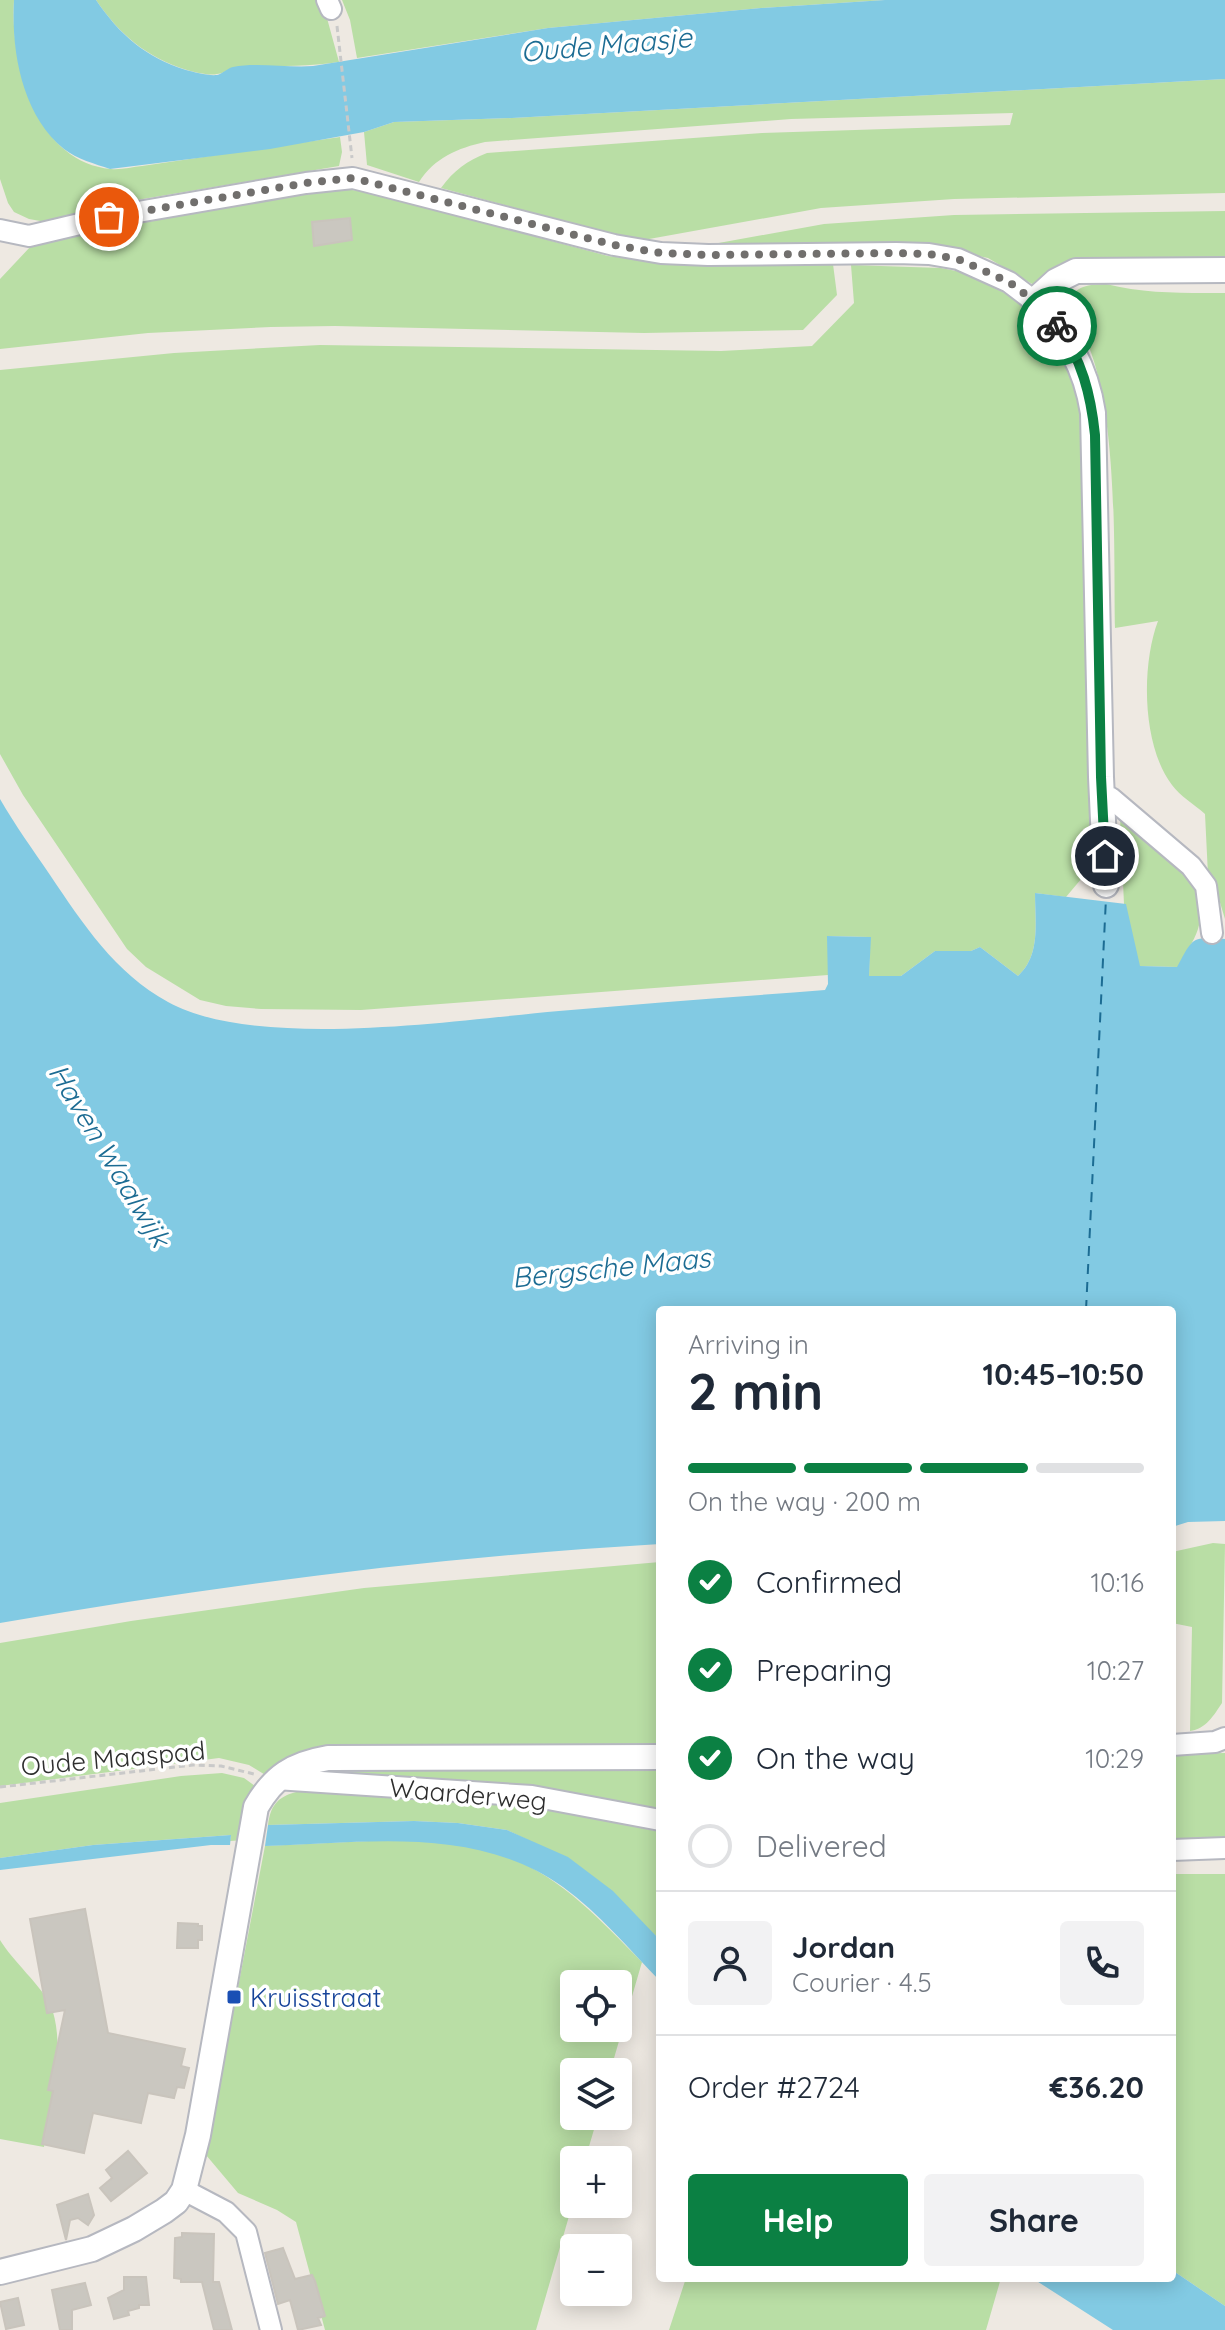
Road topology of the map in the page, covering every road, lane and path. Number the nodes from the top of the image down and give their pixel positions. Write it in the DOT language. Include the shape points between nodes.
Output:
graph roads {
  1 [pos="340,43"];
  2 [pos="351,150"];
  3 [pos="0,230"];
  4 [pos="1225,270"];
  5 [pos="1034,301"];
  6 [pos="1103,799"];
  7 [pos="1106,885"];
  8 [pos="1212,933"];
  9 [pos="1225,1738"];
  10 [pos="1176,1745"];
  11 [pos="656,1757"];
  12 [pos="276,1779"];
  13 [pos="0,1787"];
  14 [pos="656,1819"];
  15 [pos="1225,1848"];
  16 [pos="1176,1850"];
  17 [pos="184,2190"];
  18 [pos="0,2272"];
  19 [pos="271,2330"];
  1 -- 2 [label="path"];
  3 -- 5 [label="street" via="29,236 109,217 353,178 661,253 896,253 958,259 1009,282"];
  4 -- 5 [label="street" via="1076,271"];
  5 -- 6 [label="street" via="1071,344 1093,413"];
  6 -- 7 [label="street"];
  6 -- 8 [label="street" via="1111,798 1191,866 1206,886"];
  9 -- 10 [label="street"];
  11 -- 12 [label="street" via="328,1758 303,1762"];
  12 -- 13 [label="path, Oude Maaspad" via="193,1765"];
  12 -- 14 [label="street, Waarderweg" via="532,1796"];
  12 -- 17 [label="street" via="256,1807"];
  15 -- 16 [label="street"];
  17 -- 18 [label="street" via="164,2211 92,2249"];
  17 -- 19 [label="street" via="226,2212 246,2232"];
}
